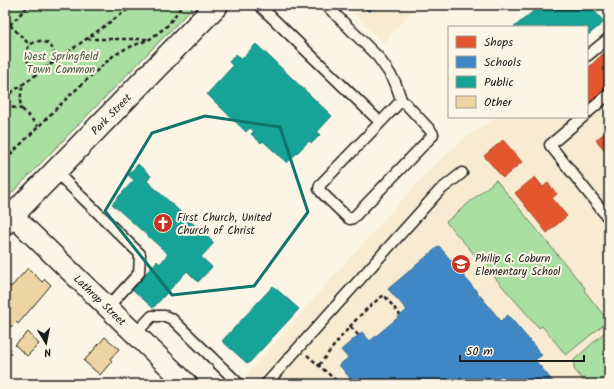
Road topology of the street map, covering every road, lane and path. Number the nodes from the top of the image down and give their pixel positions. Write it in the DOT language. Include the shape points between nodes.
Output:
graph roads {
  1 [pos="29,5"];
  2 [pos="134,5"];
  3 [pos="183,5"];
  4 [pos="217,5"];
  5 [pos="259,5"];
  6 [pos="326,5"];
  7 [pos="10,25"];
  8 [pos="5,30"];
  9 [pos="609,38"];
  10 [pos="87,39"];
  11 [pos="150,39"];
  12 [pos="30,45"];
  13 [pos="588,55"];
  14 [pos="47,67"];
  15 [pos="23,84"];
  16 [pos="609,94"];
  17 [pos="5,97"];
  18 [pos="402,102"];
  19 [pos="5,106"];
  20 [pos="21,109"];
  21 [pos="588,112"];
  22 [pos="582,118"];
  23 [pos="380,122"];
  24 [pos="38,126"];
  25 [pos="5,160"];
  26 [pos="55,171"];
  27 [pos="462,173"];
  28 [pos="609,218"];
  29 [pos="9,219"];
  30 [pos="108,307"];
  31 [pos="400,315"];
  32 [pos="351,327"];
  33 [pos="135,334"];
  34 [pos="358,335"];
  35 [pos="299,348"];
  36 [pos="319,365"];
  37 [pos="187,384"];
  38 [pos="239,384"];
  39 [pos="266,384"];
  40 [pos="340,384"];
  1 -- 7 [label="path"];
  2 -- 10 [label="path"];
  3 -- 11 [label="path" via="167,26"];
  4 -- 26 [label="main road, Park Street"];
  5 -- 23 [label="lane"];
  6 -- 18 [label="lane" via="381,62 395,82"];
  7 -- 8 [label="path"];
  7 -- 12 [label="path"];
  9 -- 13 [label="lane"];
  10 -- 11 [label="path"];
  10 -- 14 [label="path"];
  11 -- 24 [label="path" via="113,56"];
  12 -- 14 [label="path" via="26,54 28,62 34,68"];
  12 -- 14 [label="path" via="42,41 52,48 54,56"];
  14 -- 15 [label="path"];
  15 -- 17 [label="path"];
  15 -- 20 [label="path"];
  16 -- 21 [label="lane"];
  18 -- 23 [label="lane"];
  18 -- 23 [label="lane" via="433,134 350,219 322,193 320,185"];
  19 -- 20 [label="path"];
  20 -- 24 [label="path"];
  22 -- 28 [label="lane" via="550,145"];
  24 -- 25 [label="path"];
  26 -- 29 [label="main road, Park Street"];
  26 -- 30 [label="lane" via="140,254 139,273"];
  27 -- 35 [label="lane" via="439,191"];
  29 -- 30 [label="street, Lathrop Street"];
  30 -- 33 [label="street, Lathrop Street"];
  31 -- 32 [label="path" via="384,295"];
  32 -- 34 [label="path"];
  32 -- 36 [label="path"];
  33 -- 37 [label="street, Lathrop Street"];
  33 -- 38 [label="lane" via="152,316 172,319"];
  35 -- 36 [label="path"];
  35 -- 39 [label="lane"];
  36 -- 40 [label="path"];
}
